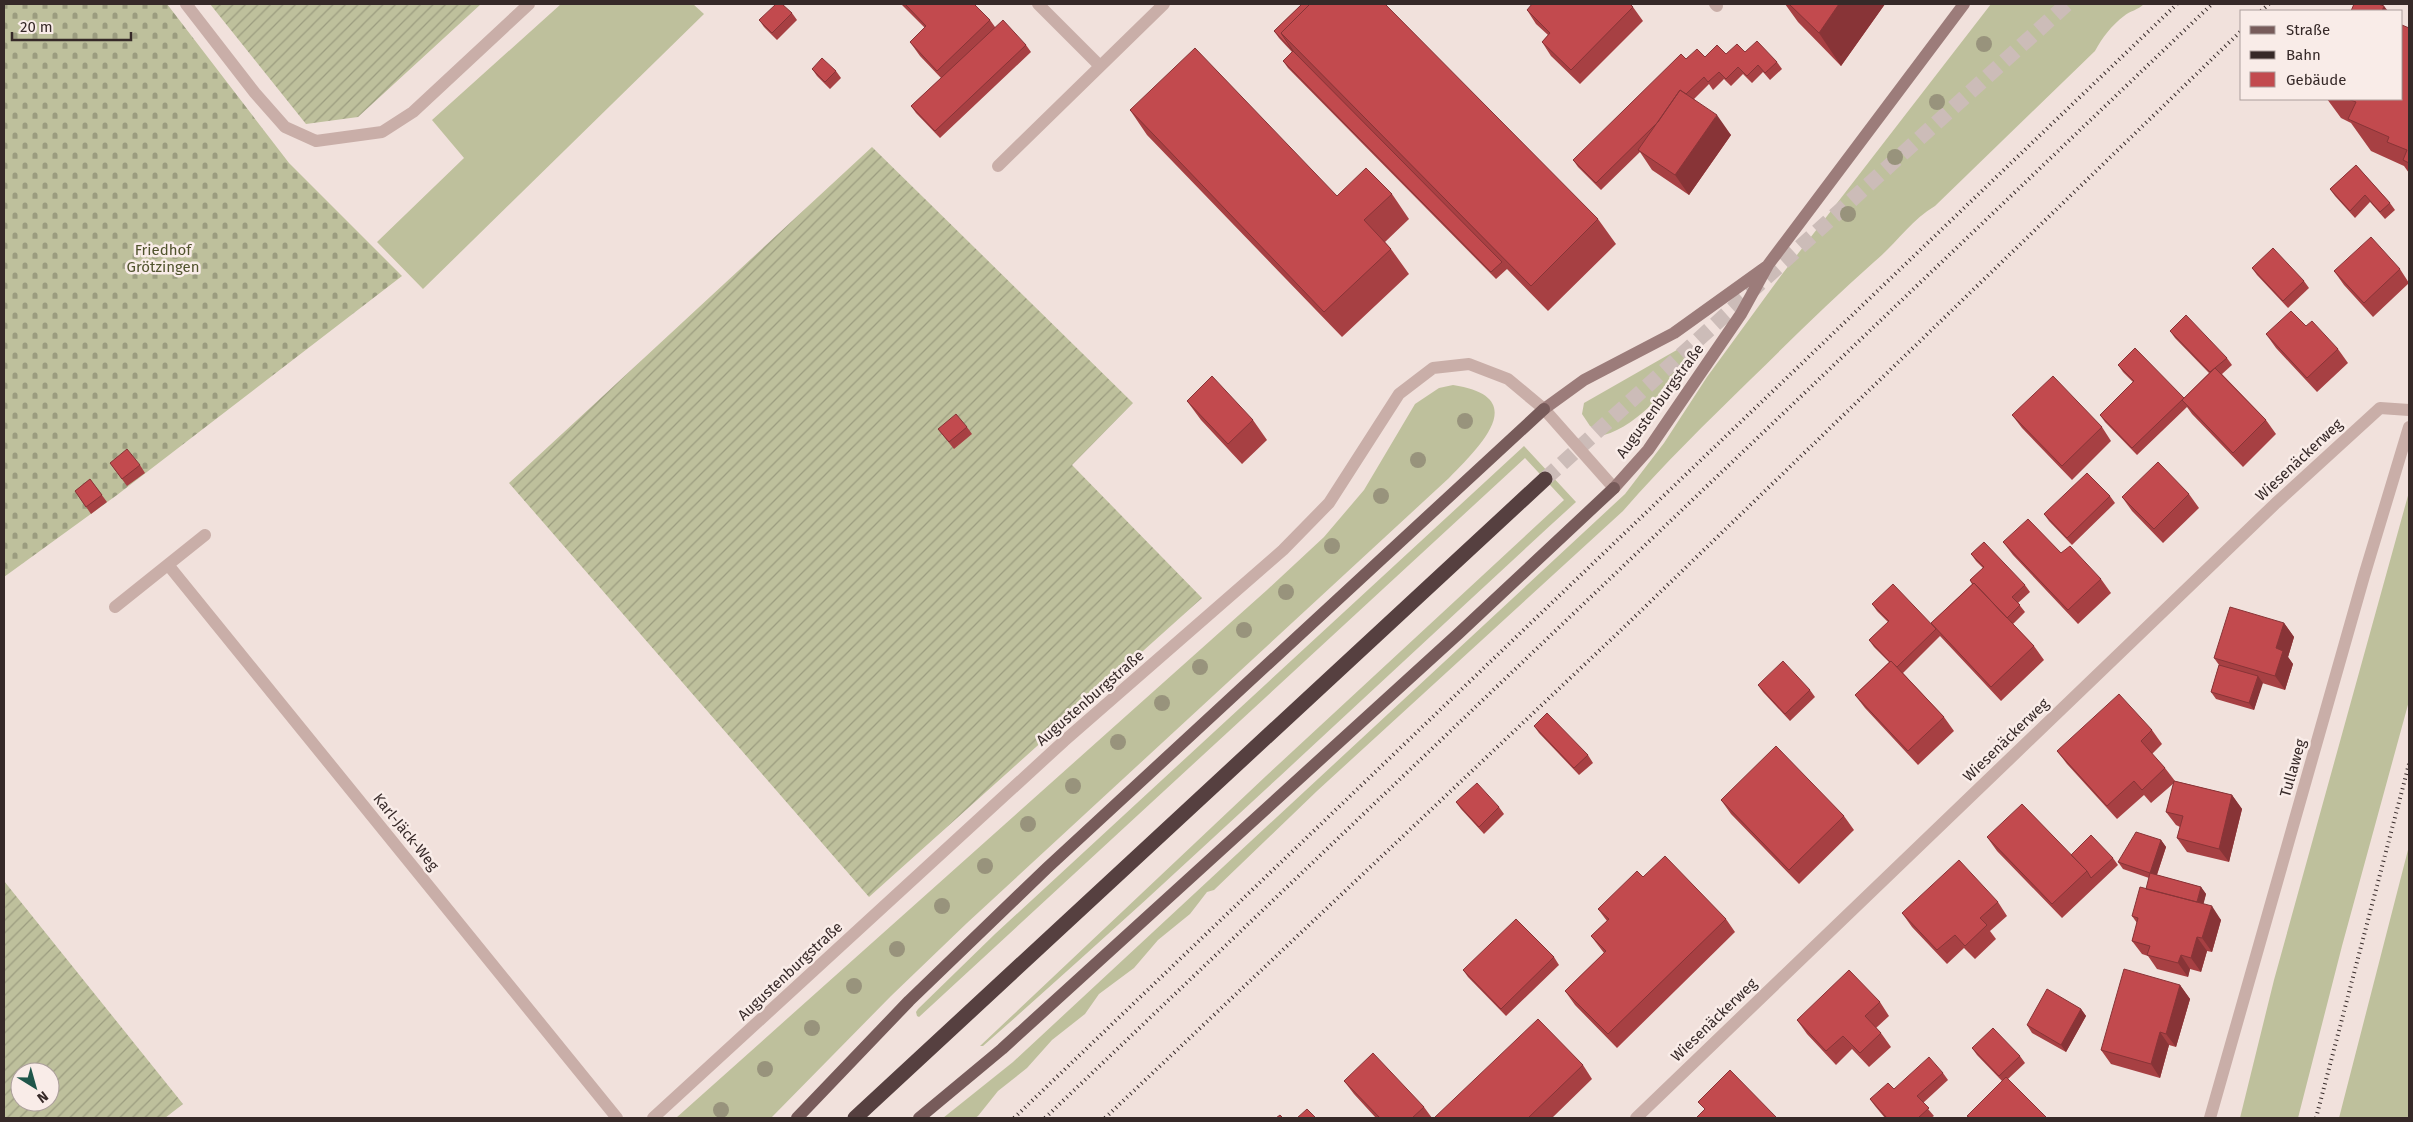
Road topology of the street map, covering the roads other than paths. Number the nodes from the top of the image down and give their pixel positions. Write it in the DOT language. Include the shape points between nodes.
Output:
graph roads {
  1 [pos="186,4"];
  2 [pos="529,4"];
  3 [pos="1038,4"];
  4 [pos="1164,4"];
  5 [pos="1964,4"];
  6 [pos="1099,65"];
  7 [pos="998,166"];
  8 [pos="1768,265"];
  9 [pos="1544,409"];
  10 [pos="2409,410"];
  11 [pos="2409,426"];
  12 [pos="1545,479"];
  13 [pos="1614,488"];
  14 [pos="205,535"];
  15 [pos="169,566"];
  16 [pos="115,607"];
  17 [pos="617,1118"];
  18 [pos="653,1118"];
  19 [pos="797,1118"];
  20 [pos="855,1118"];
  21 [pos="920,1118"];
  22 [pos="1636,1118"];
  23 [pos="2210,1118"];
  1 -- 2 [label="street" via="285,127 316,141 382,132 413,112"];
  3 -- 6 [label="street"];
  4 -- 6 [label="street"];
  5 -- 8 [label="street, Augustenburgstraße"];
  6 -- 7 [label="street"];
  8 -- 9 [label="street, Augustenburgstraße" via="1674,333 1584,380"];
  8 -- 13 [label="street, Augustenburgstraße" via="1741,314 1648,450"];
  9 -- 13 [label="street, Augustenburgstraße"];
  9 -- 18 [label="street, Augustenburgstraße" via="1508,378 1469,364 1433,368 1399,394 1329,503 1283,550 1064,741"];
  9 -- 19 [label="main road" via="1047,868 909,1001"];
  10 -- 22 [label="street, Wiesenäckerweg" via="2380,408 2290,490"];
  11 -- 23 [label="street, Tullaweg"];
  12 -- 20 [label="highway"];
  13 -- 21 [label="main road" via="1002,1049"];
  14 -- 15 [label="street"];
  15 -- 16 [label="street"];
  15 -- 17 [label="street, Karl-Jäck-Weg"];
}
